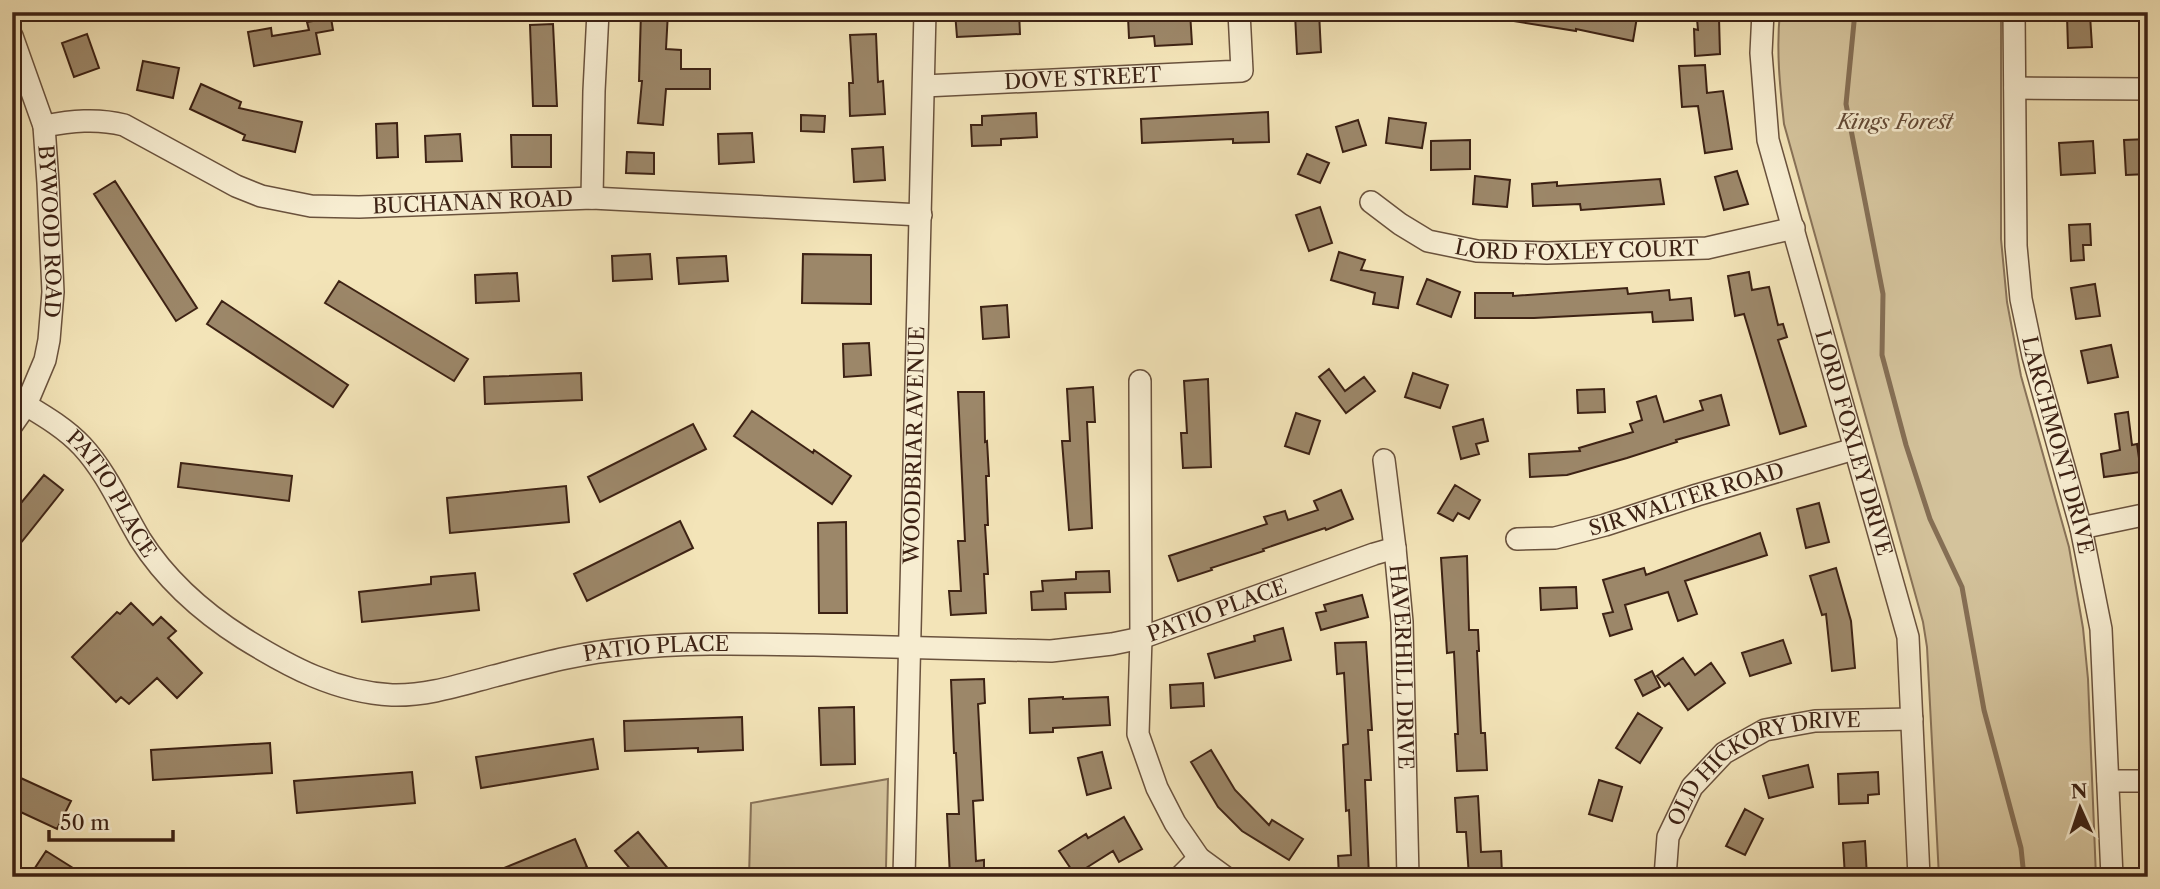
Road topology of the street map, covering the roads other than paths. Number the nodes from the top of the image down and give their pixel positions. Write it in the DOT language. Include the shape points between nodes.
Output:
graph roads {
  1 [pos="598,12"];
  2 [pos="925,12"];
  3 [pos="1239,12"];
  4 [pos="1763,12"];
  5 [pos="2014,12"];
  6 [pos="12,36"];
  7 [pos="924,86"];
  8 [pos="2015,88"];
  9 [pos="2148,89"];
  10 [pos="44,126"];
  11 [pos="592,198"];
  12 [pos="1371,202"];
  13 [pos="921,215"];
  14 [pos="1794,229"];
  15 [pos="1140,381"];
  16 [pos="26,405"];
  17 [pos="12,425"];
  18 [pos="1854,449"];
  19 [pos="1384,460"];
  20 [pos="2148,514"];
  21 [pos="2081,528"];
  22 [pos="1517,539"];
  23 [pos="1395,548"];
  24 [pos="1141,638"];
  25 [pos="911,647"];
  26 [pos="1912,719"];
  27 [pos="2108,780"];
  28 [pos="2148,780"];
  29 [pos="1199,858"];
  30 [pos="904,877"];
  31 [pos="1181,877"];
  32 [pos="1225,877"];
  33 [pos="1408,877"];
  34 [pos="1665,877"];
  35 [pos="1919,877"];
  36 [pos="2112,877"];
  1 -- 11 [label="street"];
  2 -- 7 [label="street, WOODBRIAR AVENUE"];
  3 -- 7 [label="street, DOVE STREET" via="1242,71"];
  4 -- 14 [label="street, LORD FOXLEY DRIVE" via="1761,53 1768,140"];
  5 -- 8 [label="street, LARCHMONT DRIVE"];
  6 -- 10 [label="street, BYWOOD ROAD"];
  7 -- 13 [label="street, WOODBRIAR AVENUE"];
  8 -- 9 [label="street"];
  8 -- 21 [label="street, LARCHMONT DRIVE" via="2021,299"];
  10 -- 11 [label="street, BUCHANAN ROAD" via="89,121 124,125 236,186 311,206"];
  10 -- 16 [label="street, BYWOOD ROAD" via="50,340"];
  11 -- 13 [label="street, BUCHANAN ROAD"];
  12 -- 14 [label="street, LORD FOXLEY COURT" via="1428,241 1477,251 1707,248"];
  13 -- 25 [label="street, WOODBRIAR AVENUE"];
  14 -- 18 [label="street, LORD FOXLEY DRIVE"];
  15 -- 24 [label="street"];
  16 -- 17 [label="street, BYWOOD ROAD"];
  16 -- 25 [label="street, PATIO PLACE" via="82,445 155,560 192,600 232,631 285,662 344,688 420,694 587,654 670,645"];
  18 -- 22 [label="street, SIR WALTER ROAD" via="1605,525 1555,538"];
  18 -- 26 [label="street, LORD FOXLEY DRIVE" via="1908,637"];
  19 -- 23 [label="street, HAVERHILL DRIVE"];
  20 -- 21 [label="street"];
  21 -- 27 [label="street, LARCHMONT DRIVE" via="2101,629"];
  23 -- 24 [label="street, PATIO PLACE"];
  23 -- 33 [label="street, HAVERHILL DRIVE" via="1403,636"];
  24 -- 25 [label="street, PATIO PLACE" via="1051,651"];
  24 -- 29 [label="street" via="1138,734 1157,788"];
  25 -- 30 [label="street, WOODBRIAR AVENUE"];
  26 -- 34 [label="street, OLD HICKORY DRIVE" via="1815,721 1765,730 1724,753 1692,787 1682,807 1668,837"];
  26 -- 35 [label="street, LORD FOXLEY DRIVE"];
  27 -- 28 [label="street"];
  27 -- 36 [label="street, LARCHMONT DRIVE"];
  29 -- 31 [label="street"];
  29 -- 32 [label="street"];
}
